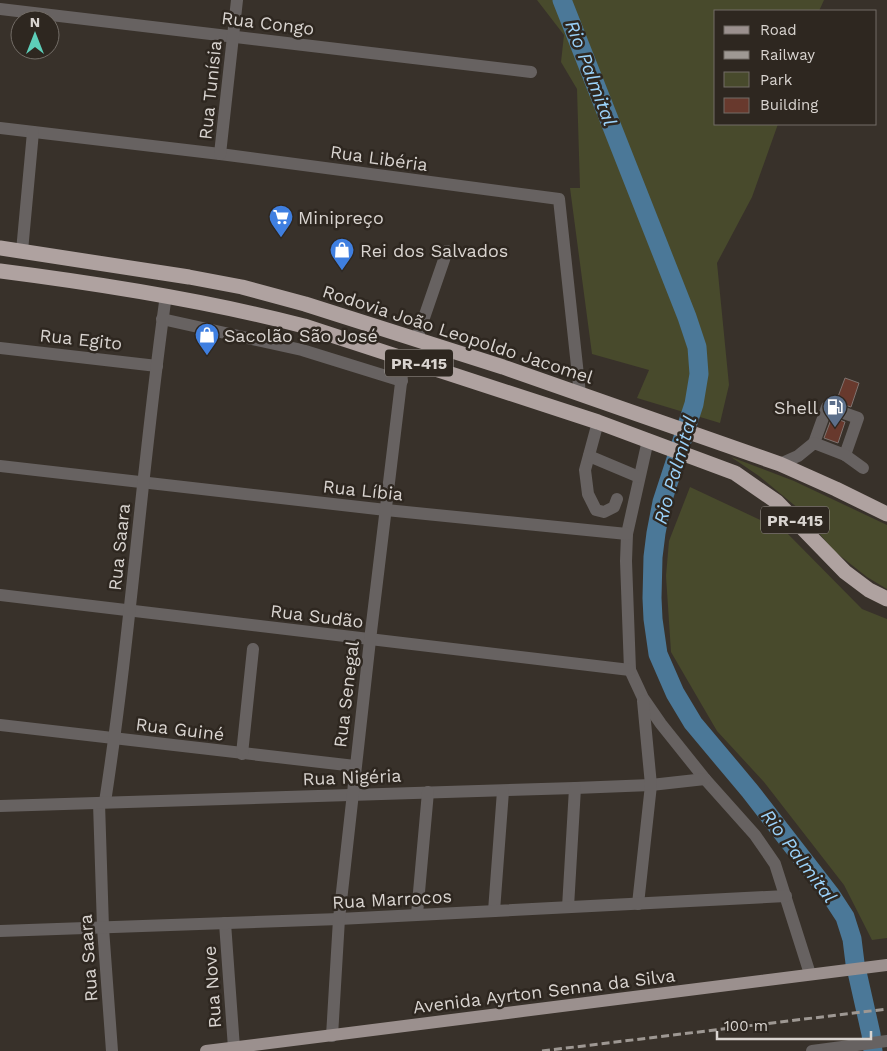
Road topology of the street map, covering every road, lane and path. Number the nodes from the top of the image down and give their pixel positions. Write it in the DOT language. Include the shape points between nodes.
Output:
graph roads {
  1 [pos="238,0"];
  2 [pos="0,9"];
  3 [pos="234,36"];
  4 [pos="531,72"];
  5 [pos="0,128"];
  6 [pos="33,132"];
  7 [pos="220,154"];
  8 [pos="0,248"];
  9 [pos="22,251"];
  10 [pos="447,251"];
  11 [pos="0,271"];
  12 [pos="166,295"];
  13 [pos="162,319"];
  14 [pos="417,338"];
  15 [pos="0,348"];
  16 [pos="404,358"];
  17 [pos="157,366"];
  18 [pos="402,381"];
  19 [pos="580,394"];
  20 [pos="598,422"];
  21 [pos="648,440"];
  22 [pos="814,444"];
  23 [pos="845,455"];
  24 [pos="589,456"];
  25 [pos="780,464"];
  26 [pos="0,466"];
  27 [pos="863,468"];
  28 [pos="639,477"];
  29 [pos="144,482"];
  30 [pos="617,499"];
  31 [pos="386,510"];
  32 [pos="887,514"];
  33 [pos="627,534"];
  34 [pos="0,595"];
  35 [pos="887,600"];
  36 [pos="131,610"];
  37 [pos="370,640"];
  38 [pos="253,649"];
  39 [pos="630,670"];
  40 [pos="643,698"];
  41 [pos="0,725"];
  42 [pos="115,738"];
  43 [pos="242,754"];
  44 [pos="355,766"];
  45 [pos="705,779"];
  46 [pos="651,785"];
  47 [pos="575,788"];
  48 [pos="503,791"];
  49 [pos="428,792"];
  50 [pos="352,795"];
  51 [pos="102,802"];
  52 [pos="0,806"];
  53 [pos="786,896"];
  54 [pos="638,904"];
  55 [pos="568,908"];
  56 [pos="494,911"];
  57 [pos="417,914"];
  58 [pos="339,919"];
  59 [pos="225,923"];
  60 [pos="103,928"];
  61 [pos="0,931"];
  62 [pos="885,966"];
  63 [pos="810,974"];
  64 [pos="332,1036"];
  65 [pos="887,1041"];
  66 [pos="234,1048"];
  67 [pos="834,1050"];
  68 [pos="112,1051"];
  69 [pos="206,1051"];
  70 [pos="812,1051"];
  1 -- 3 [label="street, Rua Tunísia"];
  2 -- 3 [label="street, Rua Congo"];
  3 -- 4 [label="street, Rua Congo"];
  3 -- 7 [label="street, Rua Tunísia"];
  5 -- 6 [label="street, Rua Libéria"];
  6 -- 7 [label="street, Rua Libéria"];
  6 -- 9 [label="street"];
  7 -- 19 [label="street, Rua Libéria" via="559,199"];
  8 -- 9 [label="highway, Rodovia João Leopoldo Jacomel / PR-415"];
  9 -- 14 [label="highway, Rodovia João Leopoldo Jacomel / PR-415" via="242,287"];
  10 -- 14 [label="street"];
  11 -- 12 [label="highway, PR-415"];
  12 -- 13 [label="street, Rua Saara"];
  12 -- 16 [label="highway, PR-415" via="304,326"];
  13 -- 17 [label="street, Rua Saara"];
  13 -- 18 [label="street" via="302,350"];
  14 -- 19 [label="highway, Rodovia João Leopoldo Jacomel / PR-415"];
  15 -- 17 [label="street, Rua Egito"];
  16 -- 18 [label="street, Rua Senegal"];
  16 -- 20 [label="highway, PR-415"];
  17 -- 29 [label="street, Rua Saara"];
  18 -- 31 [label="street, Rua Senegal"];
  19 -- 25 [label="highway, Rodovia João Leopoldo Jacomel / PR-415"];
  20 -- 21 [label="highway, PR-415"];
  20 -- 24 [label="street"];
  21 -- 28 [label="street"];
  21 -- 35 [label="highway, PR-415" via="735,473 758,488 796,520 844,572"];
  22 -- 23 [label="street"];
  22 -- 23 [label="street" via="827,407 858,418"];
  22 -- 25 [label="street"];
  23 -- 27 [label="street"];
  24 -- 28 [label="street"];
  24 -- 30 [label="street" via="585,470 588,494 596,510 604,512 614,508"];
  25 -- 32 [label="highway, Rodovia João Leopoldo Jacomel / PR-415"];
  26 -- 29 [label="street, Rua Líbia"];
  28 -- 33 [label="street"];
  29 -- 31 [label="street, Rua Líbia"];
  29 -- 36 [label="street, Rua Saara"];
  31 -- 33 [label="street, Rua Líbia"];
  31 -- 37 [label="street, Rua Senegal"];
  33 -- 39 [label="street"];
  34 -- 36 [label="street, Rua Sudão"];
  36 -- 37 [label="street, Rua Sudão"];
  36 -- 42 [label="street, Rua Saara"];
  37 -- 39 [label="street, Rua Sudão"];
  37 -- 44 [label="street, Rua Senegal"];
  38 -- 43 [label="street"];
  39 -- 40 [label="street"];
  40 -- 45 [label="street"];
  40 -- 46 [label="street"];
  41 -- 42 [label="street, Rua Guiné"];
  42 -- 43 [label="street, Rua Guiné"];
  42 -- 51 [label="street, Rua Saara"];
  43 -- 44 [label="street, Rua Guiné"];
  44 -- 50 [label="street, Rua Senegal"];
  45 -- 46 [label="street, Rua Nigéria"];
  45 -- 53 [label="street" via="768,853"];
  46 -- 47 [label="street, Rua Nigéria"];
  46 -- 54 [label="street"];
  47 -- 48 [label="street, Rua Nigéria"];
  47 -- 55 [label="street"];
  48 -- 49 [label="street, Rua Nigéria"];
  48 -- 56 [label="street"];
  49 -- 50 [label="street, Rua Nigéria"];
  49 -- 57 [label="street"];
  50 -- 51 [label="street, Rua Nigéria"];
  50 -- 58 [label="street, Rua Senegal"];
  51 -- 52 [label="street, Rua Nigéria"];
  51 -- 60 [label="street, Rua Saara"];
  53 -- 54 [label="street, Rua Marrocos"];
  53 -- 63 [label="street"];
  54 -- 55 [label="street, Rua Marrocos"];
  55 -- 56 [label="street, Rua Marrocos"];
  56 -- 57 [label="street, Rua Marrocos"];
  57 -- 58 [label="street, Rua Marrocos"];
  58 -- 59 [label="street, Rua Marrocos"];
  58 -- 64 [label="street, Rua Senegal"];
  59 -- 60 [label="street, Rua Marrocos"];
  59 -- 66 [label="street, Rua Nove"];
  60 -- 61 [label="street, Rua Marrocos"];
  60 -- 68 [label="street, Rua Saara"];
  62 -- 63 [label="main road, Avenida Ayrton Senna da Silva"];
  63 -- 64 [label="main road, Avenida Ayrton Senna da Silva"];
  64 -- 66 [label="main road, Avenida Ayrton Senna da Silva"];
  65 -- 67 [label="street"];
  66 -- 69 [label="main road, Avenida Ayrton Senna da Silva"];
  67 -- 70 [label="street"];
}
